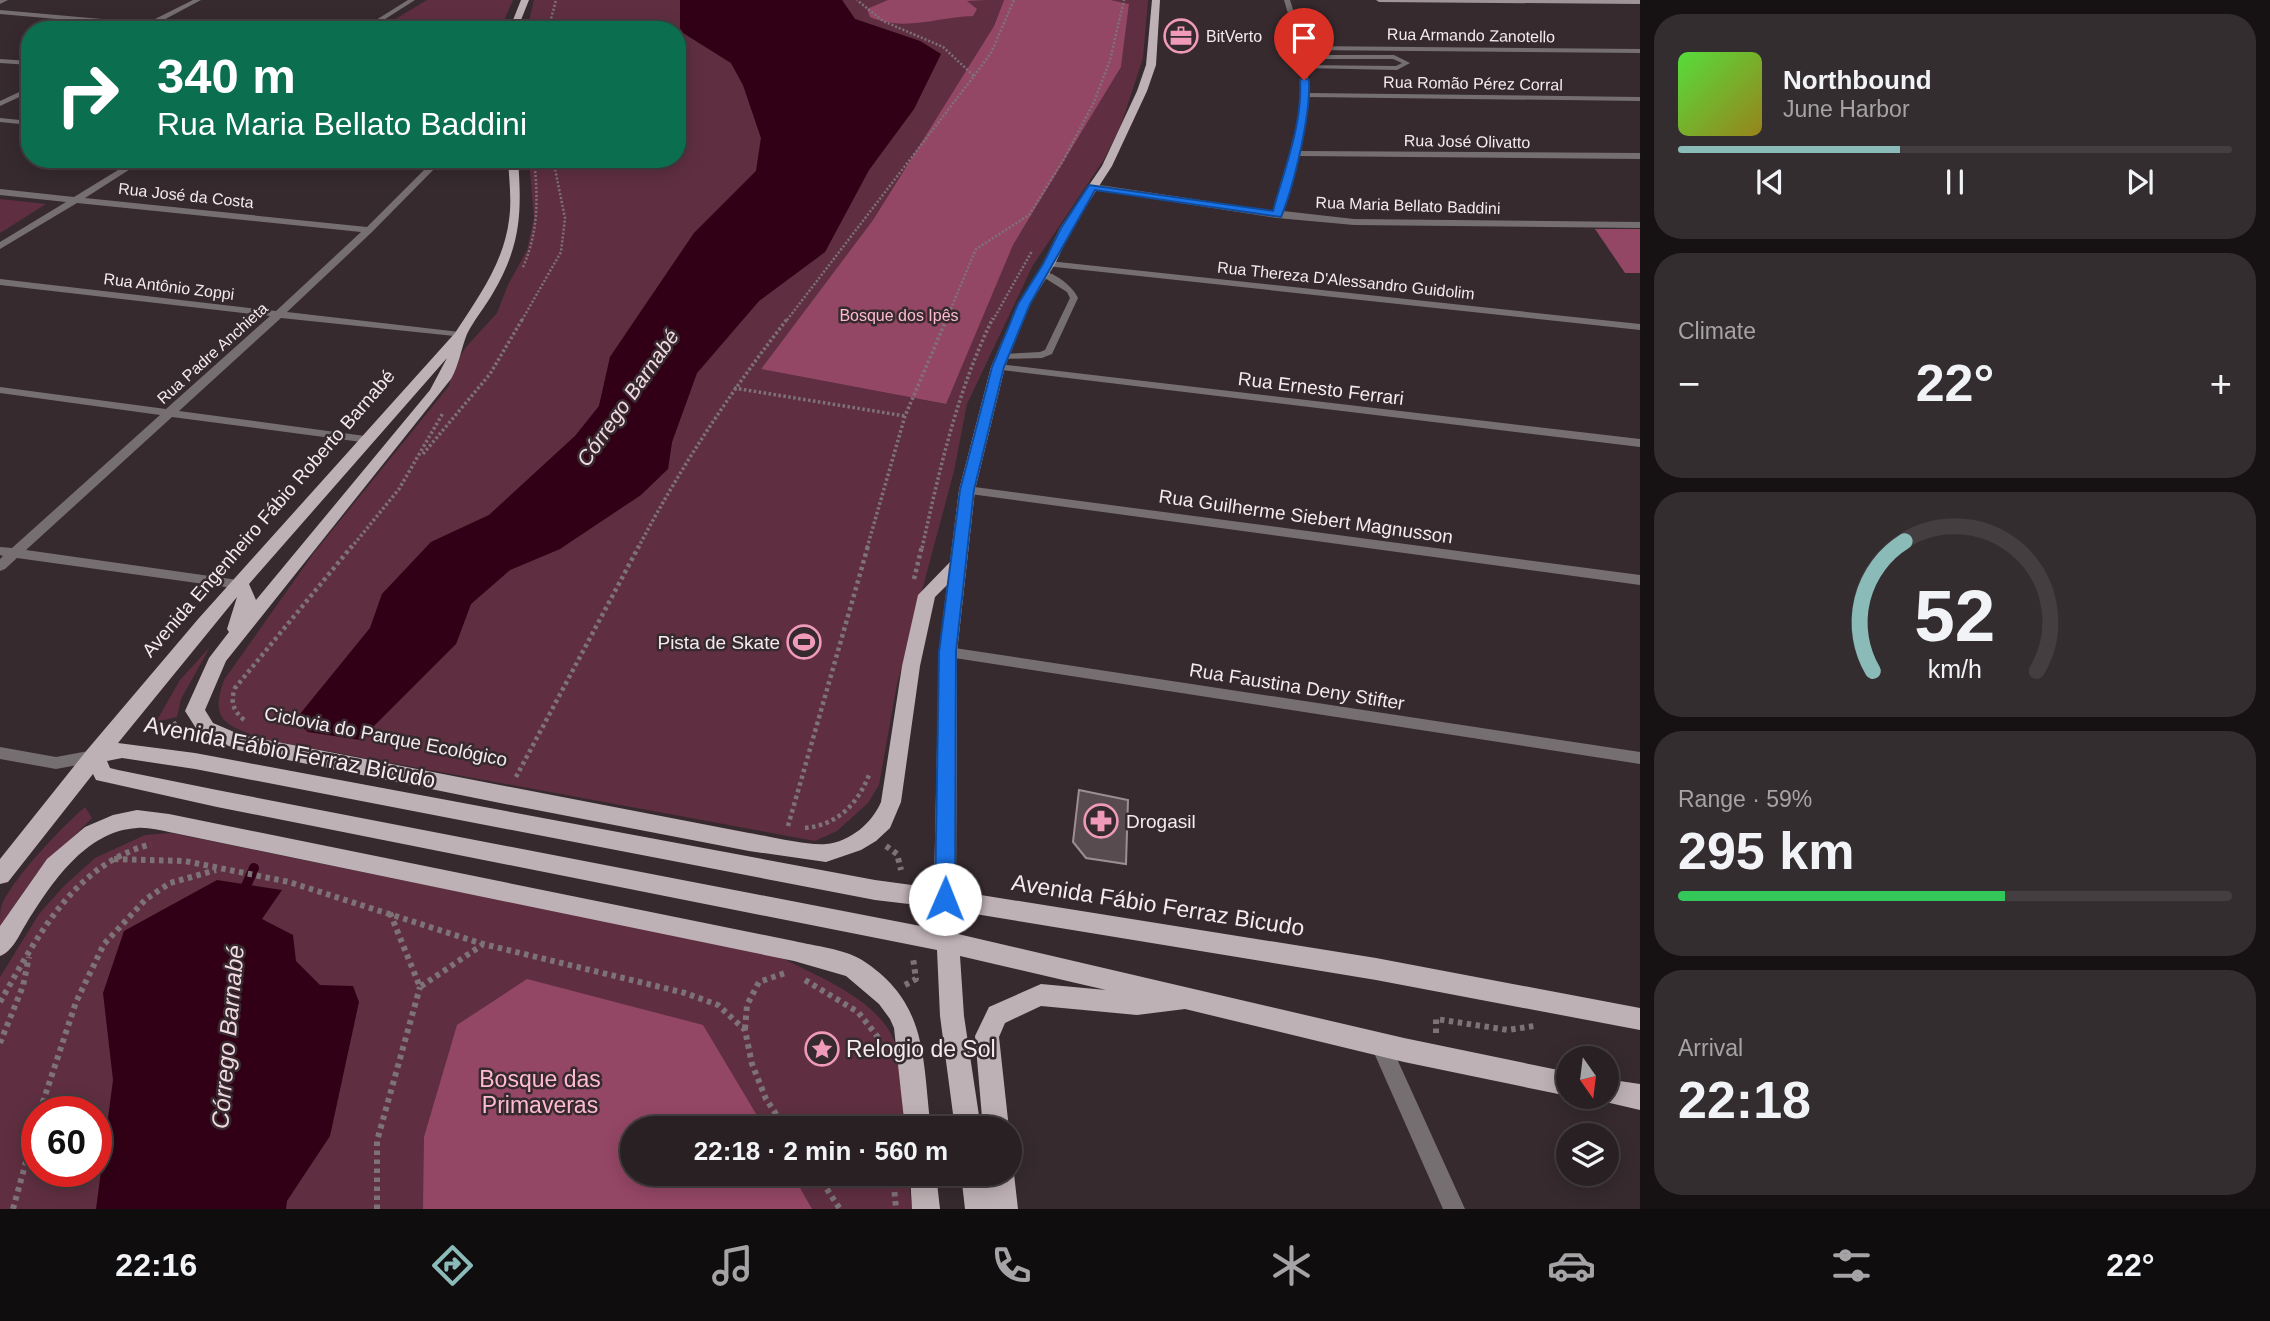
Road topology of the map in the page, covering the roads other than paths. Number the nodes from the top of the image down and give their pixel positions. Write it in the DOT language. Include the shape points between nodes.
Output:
graph roads {
  1 [pos="5,0"];
  2 [pos="198,0"];
  3 [pos="412,0"];
  4 [pos="525,0"];
  5 [pos="1156,0"];
  6 [pos="1287,0"];
  7 [pos="1379,0"];
  8 [pos="0,2"];
  9 [pos="1640,2"];
  10 [pos="0,12"];
  11 [pos="102,21"];
  12 [pos="156,21"];
  13 [pos="378,21"];
  14 [pos="517,21"];
  15 [pos="1640,51"];
  16 [pos="1303,57"];
  17 [pos="0,61"];
  18 [pos="21,62"];
  19 [pos="21,94"];
  20 [pos="1305,95"];
  21 [pos="1640,99"];
  22 [pos="0,104"];
  23 [pos="0,120"];
  24 [pos="21,122"];
  25 [pos="1294,153"];
  26 [pos="1640,156"];
  27 [pos="127,168"];
  28 [pos="432,168"];
  29 [pos="513,168"];
  30 [pos="1093,187"];
  31 [pos="0,192"];
  32 [pos="75,199"];
  33 [pos="1277,215"];
  34 [pos="1640,225"];
  35 [pos="369,230"];
  36 [pos="0,246"];
  37 [pos="1046,269"];
  38 [pos="0,282"];
  39 [pos="279,314"];
  40 [pos="1640,327"];
  41 [pos="460,335"];
  42 [pos="1001,362"];
  43 [pos="0,390"];
  44 [pos="170,411"];
  45 [pos="365,440"];
  46 [pos="1640,443"];
  47 [pos="967,490"];
  48 [pos="7,552"];
  49 [pos="957,565"];
  50 [pos="0,566"];
  51 [pos="1640,580"];
  52 [pos="240,584"];
  53 [pos="231,643"];
  54 [pos="948,652"];
  55 [pos="0,753"];
  56 [pos="94,756"];
  57 [pos="1640,758"];
  58 [pos="0,875"];
  59 [pos="945,899"];
  60 [pos="947,942"];
  61 [pos="0,946"];
  62 [pos="1194,998"];
  63 [pos="1640,1019"];
  64 [pos="1381,1046"];
  65 [pos="1556,1082"];
  66 [pos="1619,1093"];
  67 [pos="1640,1097"];
  68 [pos="916,1116"];
  69 [pos="966,1116"];
  70 [pos="995,1116"];
  71 [pos="924,1186"];
  72 [pos="976,1186"];
  73 [pos="1002,1186"];
  74 [pos="926,1209"];
  75 [pos="979,1209"];
  76 [pos="1004,1209"];
  77 [pos="1454,1209"];
  1 -- 8 [label="street"];
  2 -- 12 [label="street"];
  3 -- 13 [label="street"];
  4 -- 14 [label="main road"];
  5 -- 30 [label="main road" via="1152,65 1126,128"];
  6 -- 16 [label="street"];
  7 -- 9 [label="street"];
  10 -- 11 [label="street"];
  15 -- 16 [label="street, Rua Armando Zanotello"];
  16 -- 16 [label="lane" via="1397,68 1407,63 1394,57"];
  16 -- 20 [label="street"];
  17 -- 18 [label="street"];
  19 -- 22 [label="street"];
  20 -- 21 [label="street, Rua Romão Pérez Corral"];
  20 -- 25 [label="street"];
  23 -- 24 [label="street"];
  25 -- 26 [label="street, Rua José Olivatto"];
  25 -- 33 [label="street"];
  27 -- 32 [label="street"];
  28 -- 35 [label="street, Rua Padre Anchieta"];
  29 -- 41 [label="main road, Avenida Engenheiro Fábio Roberto Barnabé" via="516,218 512,240 492,285"];
  30 -- 33 [label="street, Rua Maria Bellato Baddini"];
  30 -- 37 [label="main road"];
  31 -- 32 [label="street, Rua José da Costa"];
  32 -- 35 [label="street, Rua José da Costa"];
  32 -- 36 [label="street"];
  33 -- 34 [label="street, Rua Maria Bellato Baddini" via="1354,222"];
  35 -- 39 [label="street, Rua Padre Anchieta"];
  37 -- 40 [label="street, Rua Thereza D'Alessandro Guidolim"];
  37 -- 42 [label="main road" via="1024,304"];
  37 -- 42 [label="lane" via="1074,298 1049,352"];
  38 -- 39 [label="street, Rua Antônio Zoppi"];
  39 -- 41 [label="street, Rua Antônio Zoppi"];
  39 -- 44 [label="street, Rua Padre Anchieta"];
  41 -- 45 [label="main road, Avenida Engenheiro Fábio Roberto Barnabé"];
  41 -- 53 [label="main road" via="457,354 435,393"];
  42 -- 46 [label="street, Rua Ernesto Ferrari"];
  42 -- 47 [label="main road"];
  43 -- 44 [label="street"];
  44 -- 45 [label="street"];
  44 -- 48 [label="street, Rua Padre Anchieta"];
  45 -- 52 [label="main road, Avenida Engenheiro Fábio Roberto Barnabé"];
  47 -- 49 [label="main road"];
  47 -- 51 [label="street, Rua Guilherme Siebert Magnusson"];
  48 -- 50 [label="street, Rua Padre Anchieta"];
  48 -- 52 [label="street"];
  49 -- 53 [label="main road" via="927,595 911,666 891,802 883,822 853,844 826,853 505,796 238,742 206,728 195,711 210,674"];
  49 -- 54 [label="main road"];
  52 -- 53 [label="main road" via="247,600"];
  52 -- 56 [label="main road, Avenida Engenheiro Fábio Roberto Barnabé"];
  54 -- 57 [label="street, Rua Faustina Deny Stifter"];
  54 -- 59 [label="main road"];
  55 -- 56 [label="street" via="56,763"];
  56 -- 58 [label="main road, Avenida Engenheiro Fábio Roberto Barnabé"];
  56 -- 59 [label="main road, Avenida Fábio Ferraz Bicudo" via="139,752 875,890"];
  56 -- 60 [label="main road" via="103,774 118,778"];
  59 -- 60 [label="main road"];
  59 -- 63 [label="main road, Avenida Fábio Ferraz Bicudo" via="1376,969"];
  60 -- 62 [label="main road"];
  60 -- 69 [label="main road"];
  61 -- 68 [label="main road" via="53,868 76,845 103,828 136,819 169,822 853,967 887,996 906,1027"];
  62 -- 64 [label="main road"];
  62 -- 70 [label="main road" via="1137,1004 1041,995 997,1015 987,1036"];
  64 -- 65 [label="main road"];
  64 -- 77 [label="street"];
  66 -- 67 [label="main road"];
  71 -- 74 [label="main road"];
  72 -- 75 [label="main road"];
  73 -- 76 [label="main road"];
}
